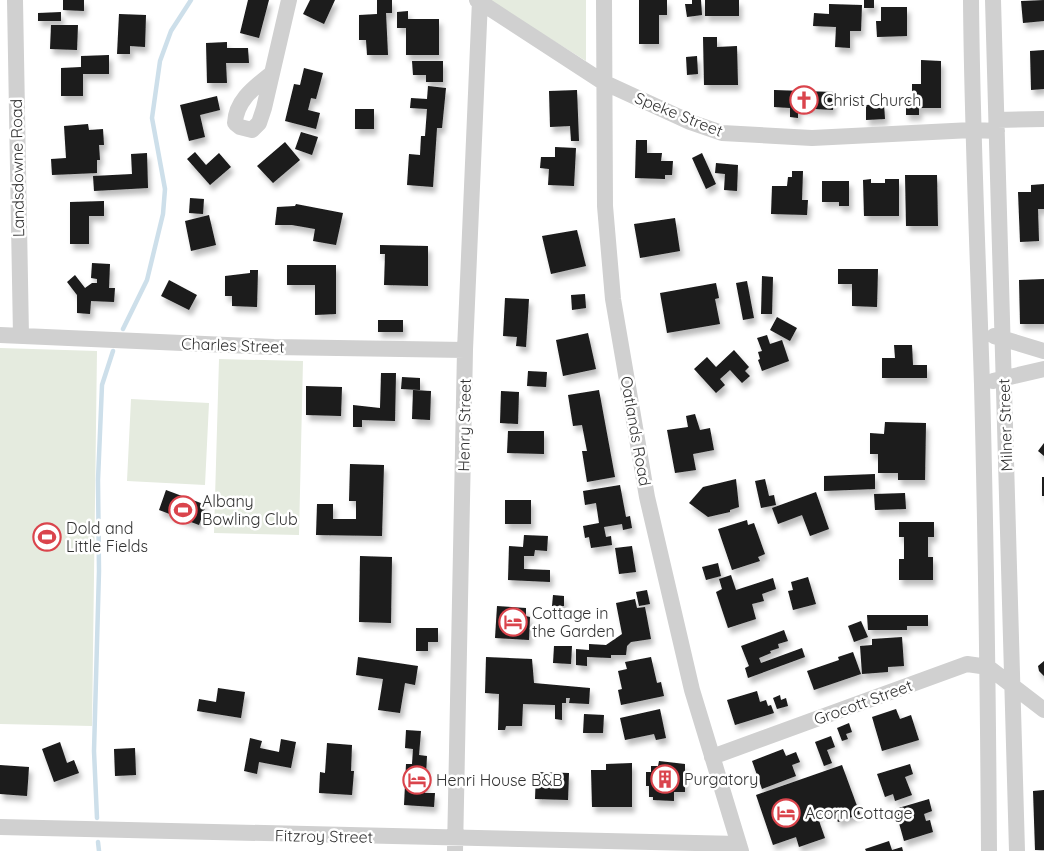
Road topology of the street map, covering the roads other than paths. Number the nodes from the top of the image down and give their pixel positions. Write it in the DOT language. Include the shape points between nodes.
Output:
graph roads {
  1 [pos="15,0"];
  2 [pos="289,0"];
  3 [pos="604,0"];
  4 [pos="971,0"];
  5 [pos="993,0"];
  6 [pos="479,1"];
  7 [pos="271,74"];
  8 [pos="603,82"];
  9 [pos="1044,118"];
  10 [pos="997,125"];
  11 [pos="972,130"];
  12 [pos="979,334"];
  13 [pos="0,335"];
  14 [pos="21,336"];
  15 [pos="1002,338"];
  16 [pos="465,350"];
  17 [pos="1044,351"];
  18 [pos="1044,369"];
  19 [pos="1004,380"];
  20 [pos="982,382"];
  21 [pos="988,667"];
  22 [pos="1012,684"];
  23 [pos="1044,710"];
  24 [pos="712,756"];
  25 [pos="0,827"];
  26 [pos="455,845"];
  27 [pos="740,847"];
  28 [pos="989,851"];
  29 [pos="1017,851"];
  1 -- 14 [label="street, Landsdowne Road"];
  2 -- 7 [label="street"];
  3 -- 8 [label="street, Oatlands Road"];
  4 -- 11 [label="street, Milner Street"];
  5 -- 10 [label="street, Milner Street"];
  6 -- 8 [label="street, Speke Street"];
  6 -- 16 [label="street, Henry Street"];
  8 -- 11 [label="street, Speke Street" via="722,133 812,138"];
  8 -- 24 [label="street, Oatlands Road" via="604,206 613,300 647,497 692,690"];
  9 -- 10 [label="street, Speke Street"];
  10 -- 11 [label="street, Speke Street"];
  10 -- 15 [label="street, Milner Street"];
  11 -- 12 [label="street, Milner Street"];
  12 -- 15 [label="street"];
  12 -- 20 [label="street, Milner Street"];
  13 -- 14 [label="street, Charles Street"];
  14 -- 16 [label="street, Charles Street" via="274,347"];
  15 -- 17 [label="street"];
  15 -- 19 [label="street, Milner Street"];
  16 -- 26 [label="street, Henry Street"];
  18 -- 19 [label="street"];
  19 -- 20 [label="street"];
  19 -- 22 [label="street, Milner Street"];
  20 -- 21 [label="street, Milner Street"];
  21 -- 22 [label="street"];
  21 -- 24 [label="street, Grocott Street" via="967,664"];
  21 -- 28 [label="street, Milner Street"];
  22 -- 23 [label="street"];
  22 -- 29 [label="street, Milner Street"];
  24 -- 27 [label="street, Oatlands Road"];
  25 -- 26 [label="street, Fitzroy Street"];
  26 -- 27 [label="street, Fitzroy Street"];
}
